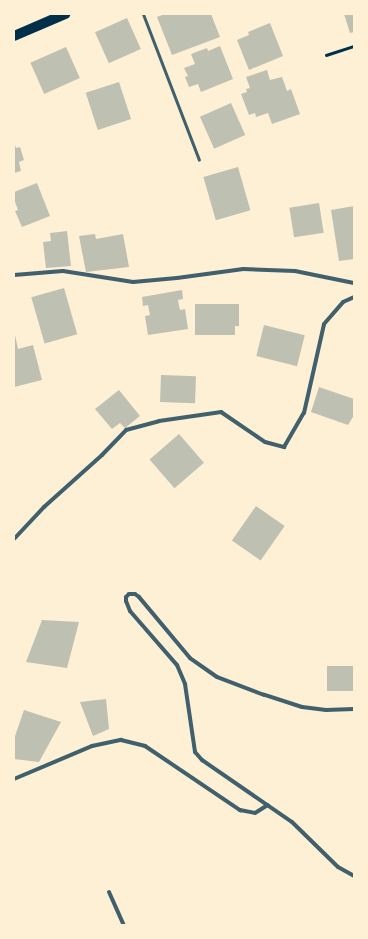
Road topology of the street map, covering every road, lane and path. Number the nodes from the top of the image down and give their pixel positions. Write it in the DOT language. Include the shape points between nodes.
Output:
graph roads {
  1 [pos="65,14"];
  2 [pos="143,14"];
  3 [pos="14,36"];
  4 [pos="354,46"];
  5 [pos="326,55"];
  6 [pos="199,160"];
  7 [pos="14,275"];
  8 [pos="354,283"];
  9 [pos="354,297"];
  10 [pos="14,539"];
  11 [pos="354,709"];
  12 [pos="14,779"];
  13 [pos="268,805"];
  14 [pos="354,876"];
  15 [pos="109,892"];
  16 [pos="124,925"];
  1 -- 3 [label="main road"];
  2 -- 6 [label="lane"];
  4 -- 5 [label="path"];
  7 -- 8 [label="street" via="63,271 133,282 243,269 295,271"];
  9 -- 10 [label="street" via="343,302 324,324 304,413 284,447 265,442 221,412 159,421 126,430 44,507"];
  11 -- 13 [label="street" via="326,710 302,706 217,677 190,658 139,597 129,594 126,601 130,611 177,665 185,684 195,752 202,760"];
  12 -- 13 [label="street" via="92,746 121,740 144,746 240,810 255,813"];
  13 -- 14 [label="street" via="292,822 338,867"];
  15 -- 16 [label="street"];
}
